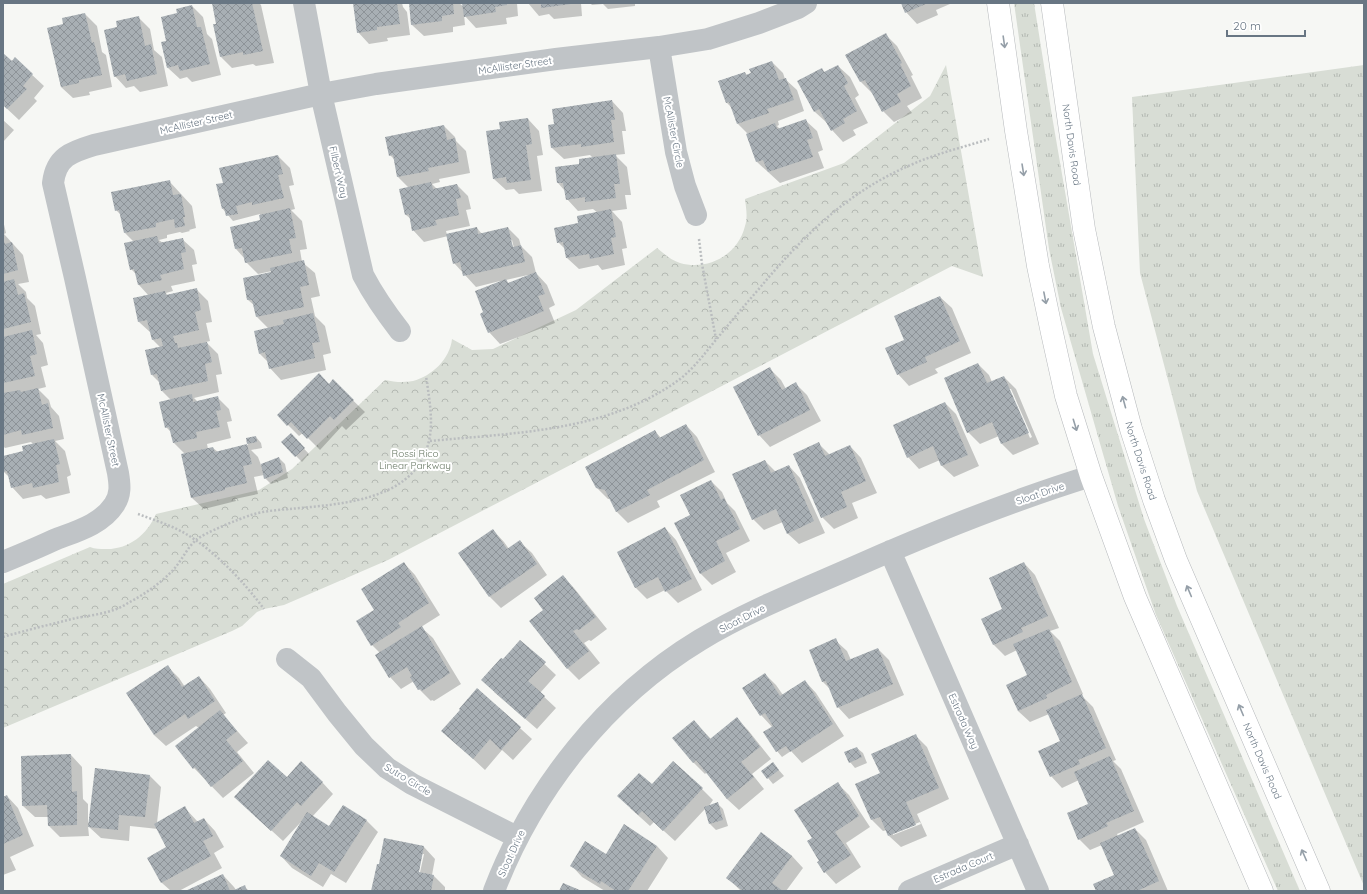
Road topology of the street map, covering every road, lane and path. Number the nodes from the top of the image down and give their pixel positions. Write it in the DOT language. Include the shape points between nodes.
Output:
graph roads {
  1 [pos="304,3"];
  2 [pos="806,3"];
  3 [pos="998,3"];
  4 [pos="1052,3"];
  5 [pos="659,47"];
  6 [pos="321,94"];
  7 [pos="989,139"];
  8 [pos="696,215"];
  9 [pos="400,331"];
  10 [pos="716,339"];
  11 [pos="426,376"];
  12 [pos="430,441"];
  13 [pos="1091,476"];
  14 [pos="153,520"];
  15 [pos="196,540"];
  16 [pos="890,551"];
  17 [pos="3,562"];
  18 [pos="264,609"];
  19 [pos="3,637"];
  20 [pos="287,659"];
  21 [pos="517,837"];
  22 [pos="1018,844"];
  23 [pos="494,891"];
  24 [pos="909,891"];
  25 [pos="1038,891"];
  26 [pos="1262,891"];
  27 [pos="1319,891"];
  1 -- 6 [label="street, Filbert Way"];
  2 -- 5 [label="street, McAllister Street" via="733,32"];
  3 -- 13 [label="highway, one-way" via="1038,266 1066,396"];
  27 -- 4 [label="highway, North Davis Road, one-way" via="1176,560 1131,429 1104,327 1084,229"];
  5 -- 6 [label="street, McAllister Street" via="376,84"];
  5 -- 8 [label="street, McAllister Circle" via="676,152"];
  6 -- 9 [label="street, Filbert Way" via="363,276"];
  6 -- 17 [label="street, McAllister Street" via="94,145 68,155 56,166 53,183 118,473 119,496 109,512 90,525"];
  7 -- 10 [label="path" via="914,163 855,194 816,226 784,259"];
  8 -- 10 [label="path"];
  10 -- 12 [label="path" via="694,367 674,384 614,413 574,424 522,432"];
  11 -- 12 [label="path" via="431,412"];
  12 -- 15 [label="path" via="424,457 413,472 399,484 380,493 347,502 252,515"];
  13 -- 16 [label="street, Sloat Drive" via="974,516"];
  13 -- 26 [label="highway" via="1135,597"];
  14 -- 15 [label="path" via="186,533"];
  15 -- 18 [label="path" via="238,578"];
  15 -- 19 [label="path" via="174,569 159,583 126,605"];
  16 -- 21 [label="street, Sloat Drive" via="729,624 699,641 652,675 608,714 567,760"];
  16 -- 22 [label="street, Estrada Way"];
  20 -- 21 [label="street, Sutro Circle" via="311,678 364,746 387,768 412,784"];
  21 -- 23 [label="street, Sloat Drive"];
  22 -- 24 [label="street, Estrada Court"];
  22 -- 25 [label="street, Estrada Way"];
}
